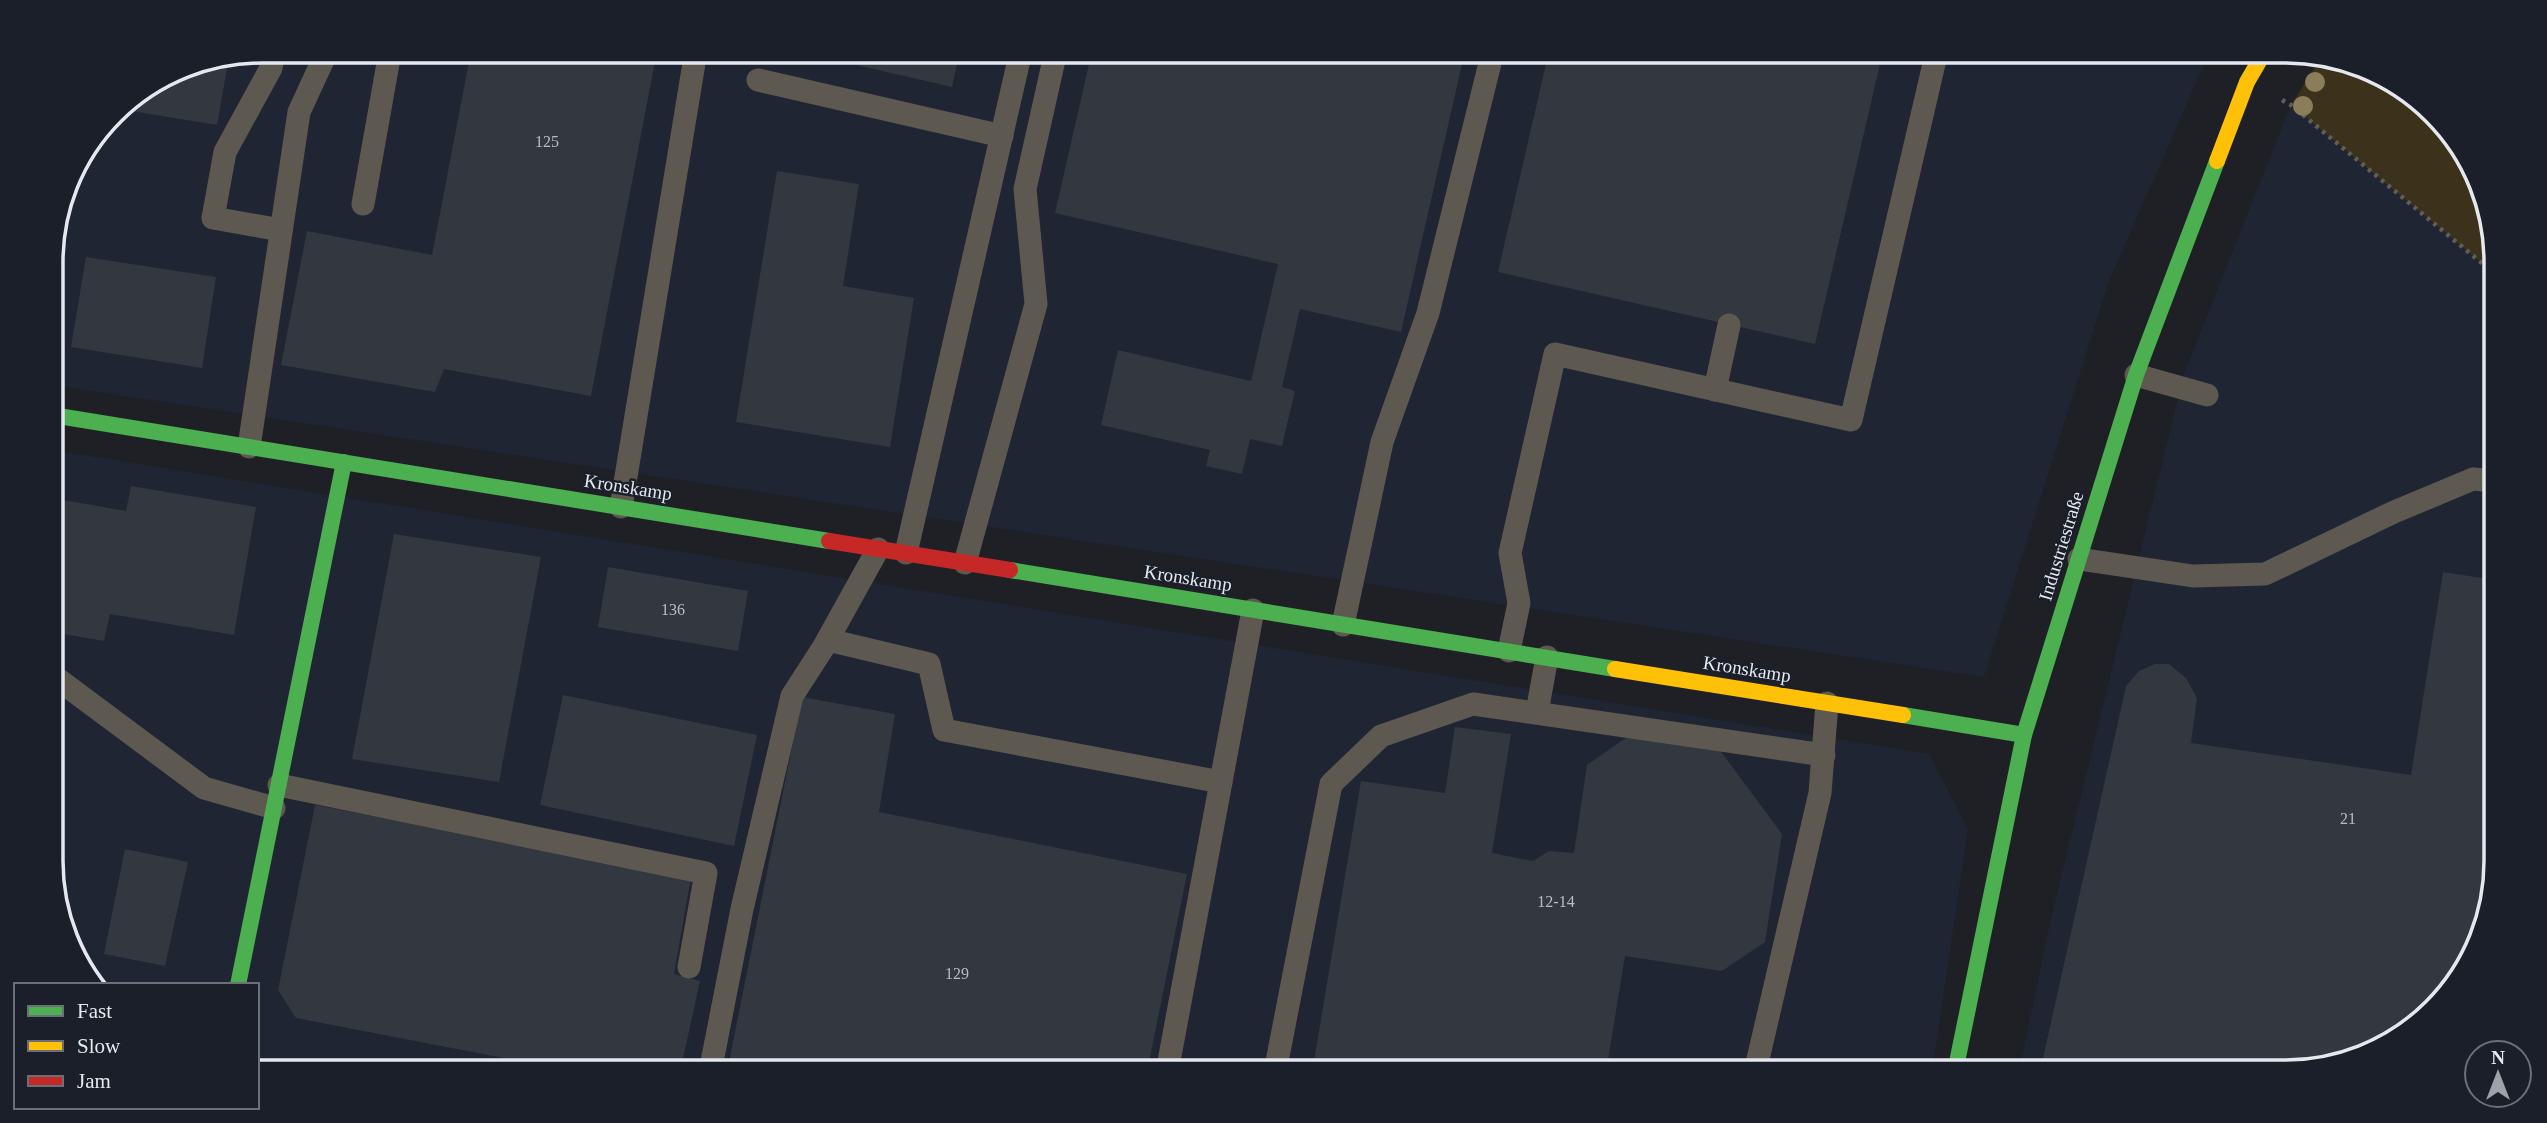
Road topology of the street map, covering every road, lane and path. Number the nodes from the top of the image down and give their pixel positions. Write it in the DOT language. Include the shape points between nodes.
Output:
graph roads {
  1 [pos="272,63"];
  2 [pos="322,63"];
  3 [pos="387,63"];
  4 [pos="694,63"];
  5 [pos="1018,63"];
  6 [pos="1053,63"];
  7 [pos="1490,63"];
  8 [pos="1934,63"];
  9 [pos="2258,63"];
  10 [pos="758,80"];
  11 [pos="2247,82"];
  12 [pos="1002,136"];
  13 [pos="363,204"];
  14 [pos="281,230"];
  15 [pos="2484,265"];
  16 [pos="1729,325"];
  17 [pos="2136,375"];
  18 [pos="1715,390"];
  19 [pos="2207,395"];
  20 [pos="63,417"];
  21 [pos="249,447"];
  22 [pos="344,462"];
  23 [pos="2484,480"];
  24 [pos="621,508"];
  25 [pos="878,549"];
  26 [pos="906,553"];
  27 [pos="2079,559"];
  28 [pos="965,563"];
  29 [pos="1253,610"];
  30 [pos="1343,625"];
  31 [pos="828,639"];
  32 [pos="1509,651"];
  33 [pos="1547,657"];
  34 [pos="63,683"];
  35 [pos="1827,703"];
  36 [pos="1536,712"];
  37 [pos="2024,735"];
  38 [pos="1824,755"];
  39 [pos="1221,782"];
  40 [pos="279,785"];
  41 [pos="274,808"];
  42 [pos="690,967"];
  43 [pos="238,983"];
  44 [pos="712,1060"];
  45 [pos="1169,1060"];
  46 [pos="1277,1060"];
  47 [pos="1758,1060"];
  48 [pos="1957,1060"];
  1 -- 14 [label="lane" via="225,152 213,218"];
  2 -- 14 [label="lane" via="299,112"];
  3 -- 13 [label="lane"];
  4 -- 24 [label="lane"];
  5 -- 12 [label="lane"];
  6 -- 28 [label="lane" via="1025,189 1036,304"];
  7 -- 30 [label="lane" via="1428,313 1382,442"];
  8 -- 18 [label="lane" via="1851,420"];
  9 -- 11 [label="street, Industriestraße"];
  10 -- 12 [label="lane"];
  11 -- 15 [label="path" via="2291,105"];
  11 -- 17 [label="street, Industriestraße"];
  12 -- 26 [label="lane"];
  14 -- 21 [label="lane"];
  16 -- 18 [label="lane"];
  17 -- 19 [label="lane"];
  17 -- 27 [label="street, Industriestraße"];
  18 -- 32 [label="lane" via="1555,354 1510,553 1519,603"];
  20 -- 21 [label="street, Kronskamp"];
  21 -- 22 [label="street, Kronskamp"];
  22 -- 24 [label="street, Kronskamp"];
  22 -- 40 [label="street"];
  23 -- 27 [label="lane" via="2473,479 2394,512 2265,574 2193,576"];
  24 -- 25 [label="street, Kronskamp"];
  25 -- 26 [label="street, Kronskamp"];
  25 -- 31 [label="lane"];
  26 -- 28 [label="street, Kronskamp"];
  27 -- 37 [label="street, Industriestraße"];
  28 -- 29 [label="street, Kronskamp"];
  29 -- 30 [label="street, Kronskamp"];
  29 -- 39 [label="lane"];
  30 -- 32 [label="street, Kronskamp"];
  31 -- 39 [label="lane" via="929,664 944,730"];
  31 -- 44 [label="lane" via="792,696"];
  32 -- 33 [label="street, Kronskamp"];
  33 -- 35 [label="street, Kronskamp"];
  33 -- 36 [label="lane"];
  34 -- 41 [label="lane" via="205,788"];
  35 -- 37 [label="street, Kronskamp"];
  35 -- 38 [label="lane"];
  36 -- 38 [label="lane"];
  36 -- 46 [label="lane" via="1473,705 1381,736 1332,784"];
  37 -- 48 [label="street, Industriestraße"];
  38 -- 47 [label="lane" via="1820,793"];
  39 -- 45 [label="lane"];
  40 -- 41 [label="street"];
  40 -- 42 [label="lane" via="706,873"];
  41 -- 43 [label="street"];
}
